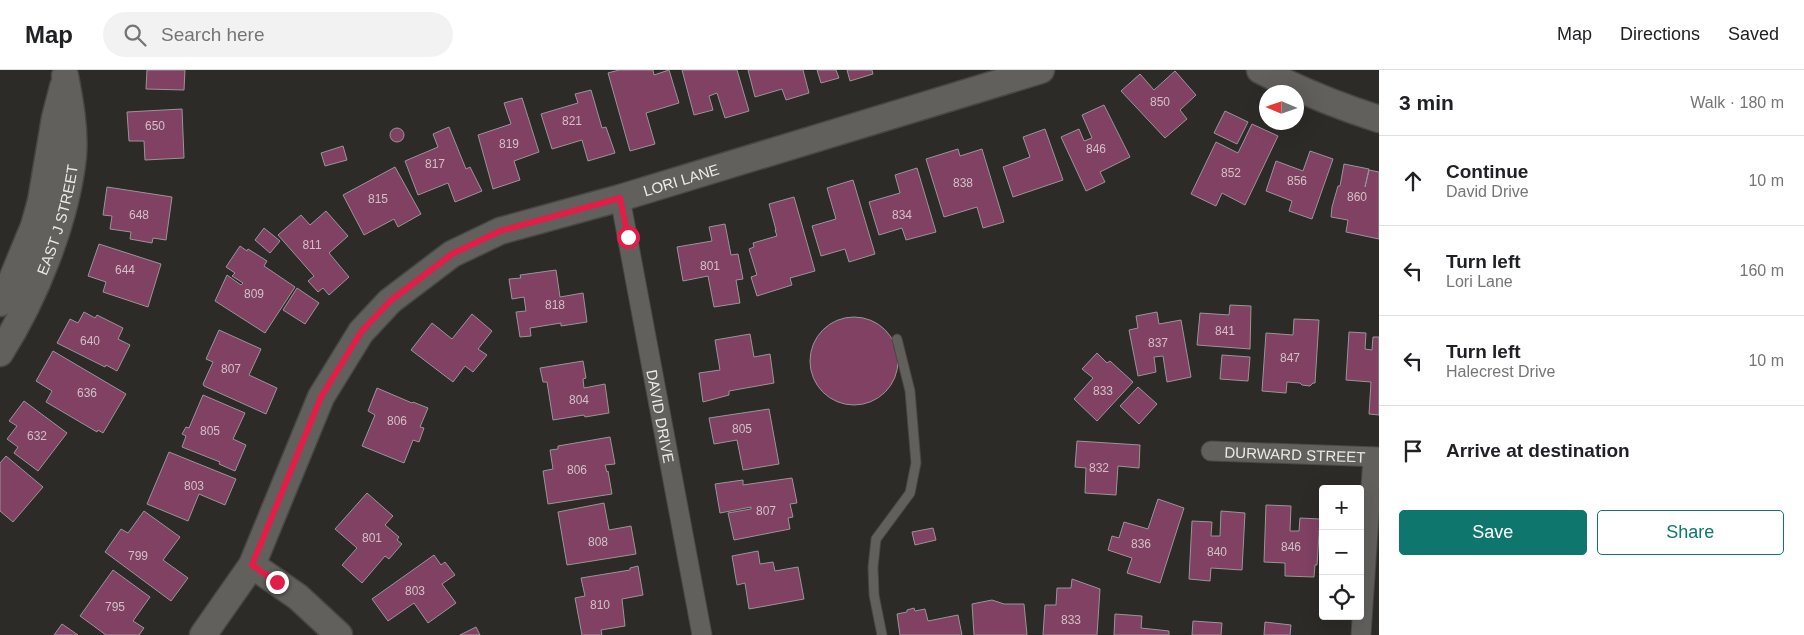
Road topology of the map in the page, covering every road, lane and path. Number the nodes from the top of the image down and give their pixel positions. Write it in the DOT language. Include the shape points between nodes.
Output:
graph roads {
  1 [pos="1041,70"];
  2 [pos="1260,70"];
  3 [pos="66,73"];
  4 [pos="1379,119"];
  5 [pos="620,198"];
  6 [pos="0,303"];
  7 [pos="897,339"];
  8 [pos="0,353"];
  9 [pos="1211,451"];
  10 [pos="1376,457"];
  11 [pos="252,565"];
  12 [pos="203,635"];
  13 [pos="339,635"];
  14 [pos="702,635"];
  15 [pos="882,635"];
  16 [pos="1361,635"];
  1 -- 5 [label="street, LORI LANE"];
  2 -- 4 [label="street" via="1300,90"];
  3 -- 6 [label="street, EAST J STREET" via="55,118 42,201"];
  3 -- 8 [label="street, EAST J STREET" via="73,120 73,155 68,189 45,261 23,313"];
  5 -- 11 [label="street, LORI LANE" via="500,231 452,254 390,301 361,332 321,397"];
  5 -- 14 [label="street, DAVID DRIVE"];
  7 -- 15 [label="lane" via="910,391 916,463 910,493 876,539 874,595"];
  9 -- 10 [label="street, DURWARD STREET"];
  10 -- 16 [label="street"];
  11 -- 12 [label="street, LORI LANE"];
  11 -- 13 [label="street" via="298,597"];
}
